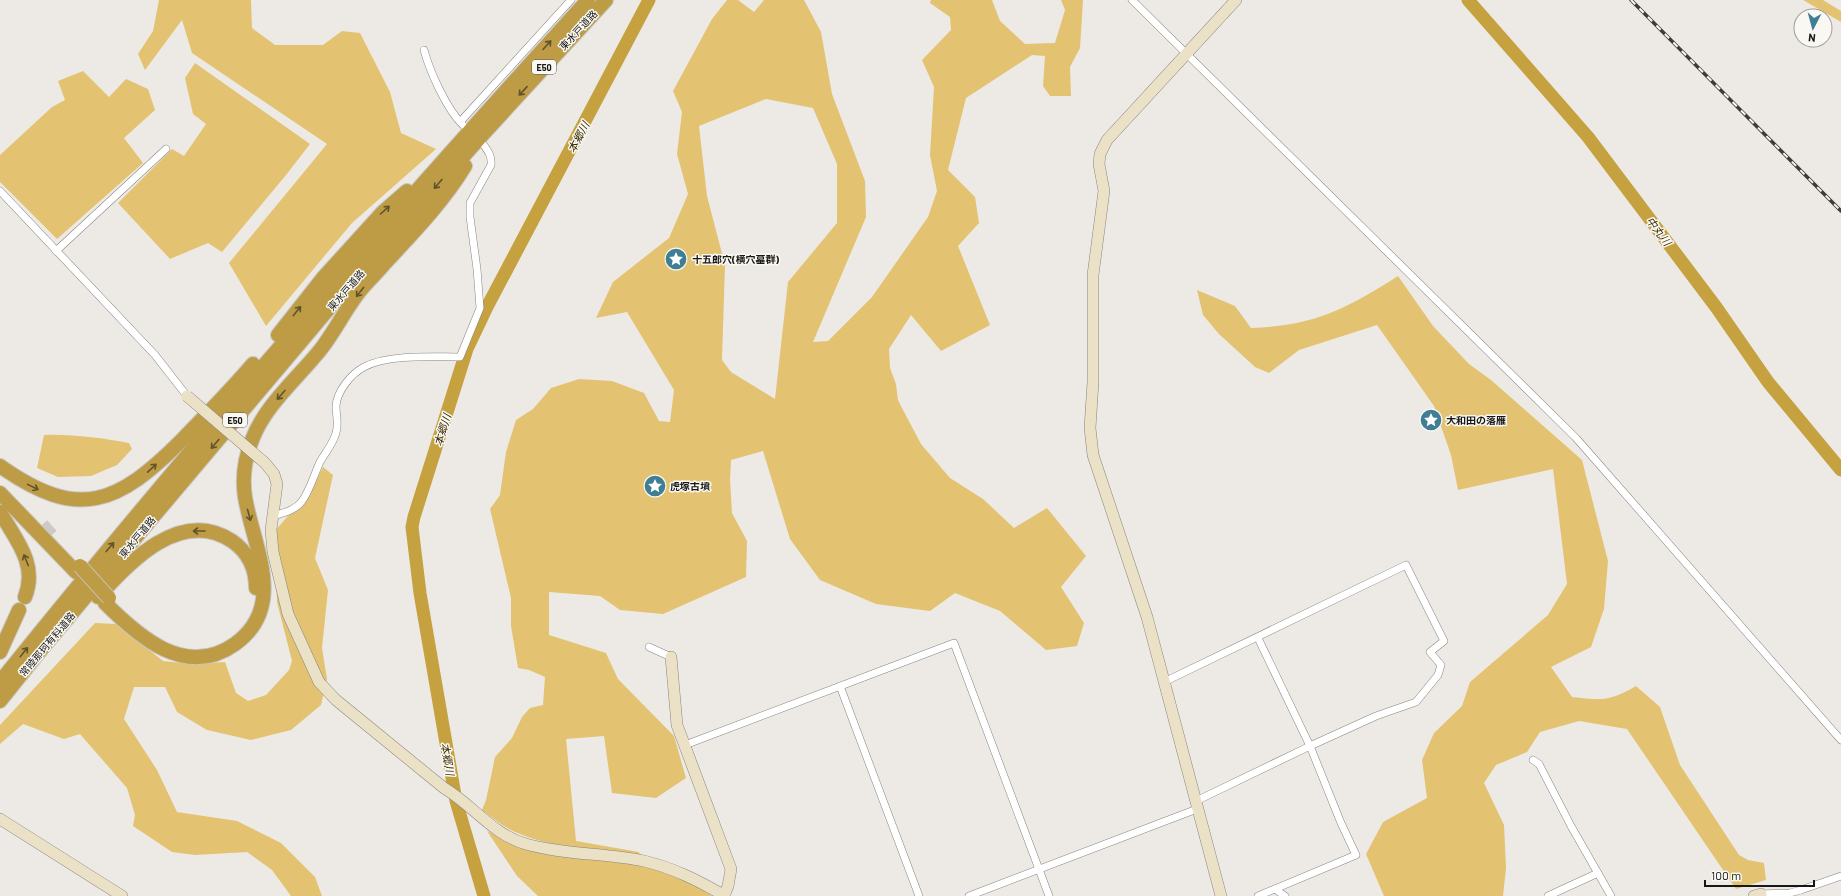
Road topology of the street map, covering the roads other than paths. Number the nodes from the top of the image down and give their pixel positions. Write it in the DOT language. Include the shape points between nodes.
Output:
graph roads {
  1 [pos="571,0"];
  2 [pos="588,0"];
  3 [pos="606,0"];
  4 [pos="1132,0"];
  5 [pos="1236,0"];
  6 [pos="424,50"];
  7 [pos="1186,54"];
  8 [pos="473,131"];
  9 [pos="166,148"];
  10 [pos="439,165"];
  11 [pos="0,191"];
  12 [pos="56,251"];
  13 [pos="187,396"];
  14 [pos="0,466"];
  15 [pos="0,481"];
  16 [pos="0,492"];
  17 [pos="0,512"];
  18 [pos="273,516"];
  19 [pos="42,525"];
  20 [pos="52,536"];
  21 [pos="80,572"];
  22 [pos="95,587"];
  23 [pos="107,600"];
  24 [pos="1258,638"];
  25 [pos="650,647"];
  26 [pos="0,652"];
  27 [pos="671,657"];
  28 [pos="0,682"];
  29 [pos="1164,682"];
  30 [pos="840,686"];
  31 [pos="0,701"];
  32 [pos="0,704"];
  33 [pos="1841,740"];
  34 [pos="685,745"];
  35 [pos="1310,746"];
  36 [pos="1533,760"];
  37 [pos="1197,805"];
  38 [pos="0,819"];
  39 [pos="1039,870"];
  40 [pos="1598,873"];
  41 [pos="1841,876"];
  42 [pos="1275,890"];
  43 [pos="1758,895"];
  44 [pos="122,896"];
  45 [pos="724,896"];
  46 [pos="919,896"];
  47 [pos="969,896"];
  48 [pos="1049,896"];
  49 [pos="1221,896"];
  50 [pos="1258,896"];
  51 [pos="1285,896"];
  52 [pos="1548,896"];
  53 [pos="1611,896"];
  1 -- 8 [label="street"];
  8 -- 2 [label="highway, 東水戸道路 / E50, one-way"];
  3 -- 8 [label="highway, 東水戸道路 / E50, one-way"];
  4 -- 7 [label="street"];
  5 -- 7 [label="street"];
  6 -- 8 [label="street" via="427,62 454,116"];
  7 -- 29 [label="street" via="1102,148 1099,164 1104,191 1092,299 1093,382 1090,428 1093,455 1147,617"];
  7 -- 33 [label="street" via="1576,438"];
  8 -- 10 [label="highway, 東水戸道路 / E50"];
  8 -- 18 [label="street" via="492,159 470,202 480,308 460,356 386,361 372,364 355,374 340,391 337,432 302,502 288,511"];
  8 -- 22 [label="highway, 東水戸道路 / E50, one-way" via="341,294"];
  8 -- 23 [label="highway, one-way" via="462,170 431,211 359,292 322,348 273,405 252,440 246,461 244,486 260,554 264,590 257,618 248,631 236,643 216,654 193,657 181,655 168,652 144,638"];
  9 -- 12 [label="street"];
  14 -- 10 [label="highway, one-way" via="29,485 68,498 107,496 132,484 148,472 219,402 382,212"];
  21 -- 10 [label="highway, 東水戸道路 / E50, one-way"];
  11 -- 12 [label="street"];
  12 -- 13 [label="street" via="155,355"];
  13 -- 18 [label="street, bridge" via="265,463 274,474 277,484"];
  15 -- 19 [label="highway"];
  16 -- 21 [label="highway"];
  26 -- 17 [label="highway, one-way" via="29,584 28,566"];
  18 -- 45 [label="street" via="273,552 288,614 319,682 336,700 507,836 526,844 643,861 683,873"];
  20 -- 21 [label="highway"];
  21 -- 23 [label="highway"];
  28 -- 21 [label="highway, 常陸那珂有料道路 / E50, one-way"];
  22 -- 31 [label="highway, 常陸那珂有料道路 / E50"];
  23 -- 32 [label="highway, one-way" via="158,640 182,649 206,649 226,642 242,628 253,610 256,581 253,568 241,548 218,533 197,531 167,538 147,549 126,567"];
  24 -- 29 [label="street"];
  24 -- 35 [label="street"];
  24 -- 35 [label="street" via="1406,565 1444,642 1430,652 1441,665 1438,675 1416,702 1376,716"];
  25 -- 27 [label="street"];
  27 -- 34 [label="street" via="677,725"];
  29 -- 37 [label="street"];
  30 -- 34 [label="street"];
  30 -- 39 [label="street" via="954,643"];
  30 -- 46 [label="street"];
  34 -- 45 [label="street" via="730,869"];
  35 -- 37 [label="street"];
  35 -- 42 [label="street" via="1356,855"];
  36 -- 40 [label="street" via="1539,764"];
  37 -- 39 [label="street"];
  37 -- 49 [label="street"];
  38 -- 44 [label="street"];
  39 -- 47 [label="street"];
  39 -- 48 [label="street"];
  40 -- 52 [label="street"];
  40 -- 53 [label="street"];
  41 -- 43 [label="street" via="1790,893"];
  42 -- 50 [label="street"];
  42 -- 51 [label="street"];
}
